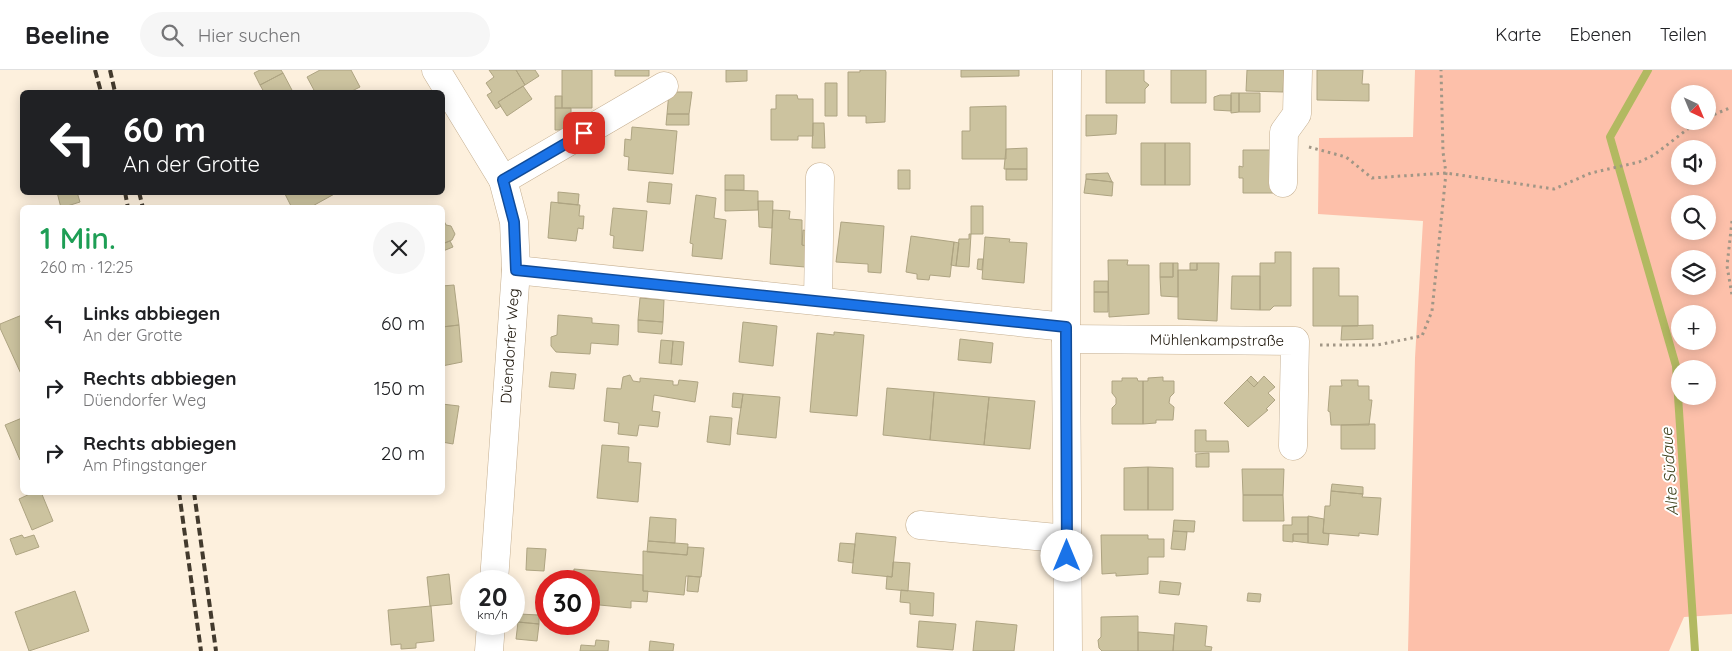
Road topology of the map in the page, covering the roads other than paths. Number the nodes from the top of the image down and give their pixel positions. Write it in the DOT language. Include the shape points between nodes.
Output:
graph roads {
  1 [pos="436,70"];
  2 [pos="1067,70"];
  3 [pos="1298,70"];
  4 [pos="664,86"];
  5 [pos="820,177"];
  6 [pos="503,180"];
  7 [pos="1283,182"];
  8 [pos="516,270"];
  9 [pos="818,301"];
  10 [pos="1066,333"];
  11 [pos="1293,446"];
  12 [pos="920,525"];
  13 [pos="1067,539"];
  14 [pos="495,570"];
  15 [pos="490,635"];
  16 [pos="489,651"];
  17 [pos="1068,651"];
  1 -- 6 [label="street, Düendorfer Weg"];
  2 -- 10 [label="street"];
  3 -- 7 [label="street" via="1296,114 1284,132"];
  4 -- 6 [label="street"];
  5 -- 9 [label="street"];
  6 -- 8 [label="street, Düendorfer Weg" via="514,222"];
  8 -- 9 [label="street, Mühlenkampstraße"];
  8 -- 14 [label="street, Düendorfer Weg"];
  9 -- 10 [label="street, Mühlenkampstraße"];
  10 -- 11 [label="street, Mühlenkampstraße" via="1295,341"];
  10 -- 13 [label="street"];
  12 -- 13 [label="street"];
  13 -- 17 [label="street"];
  15 -- 16 [label="street"];
}
